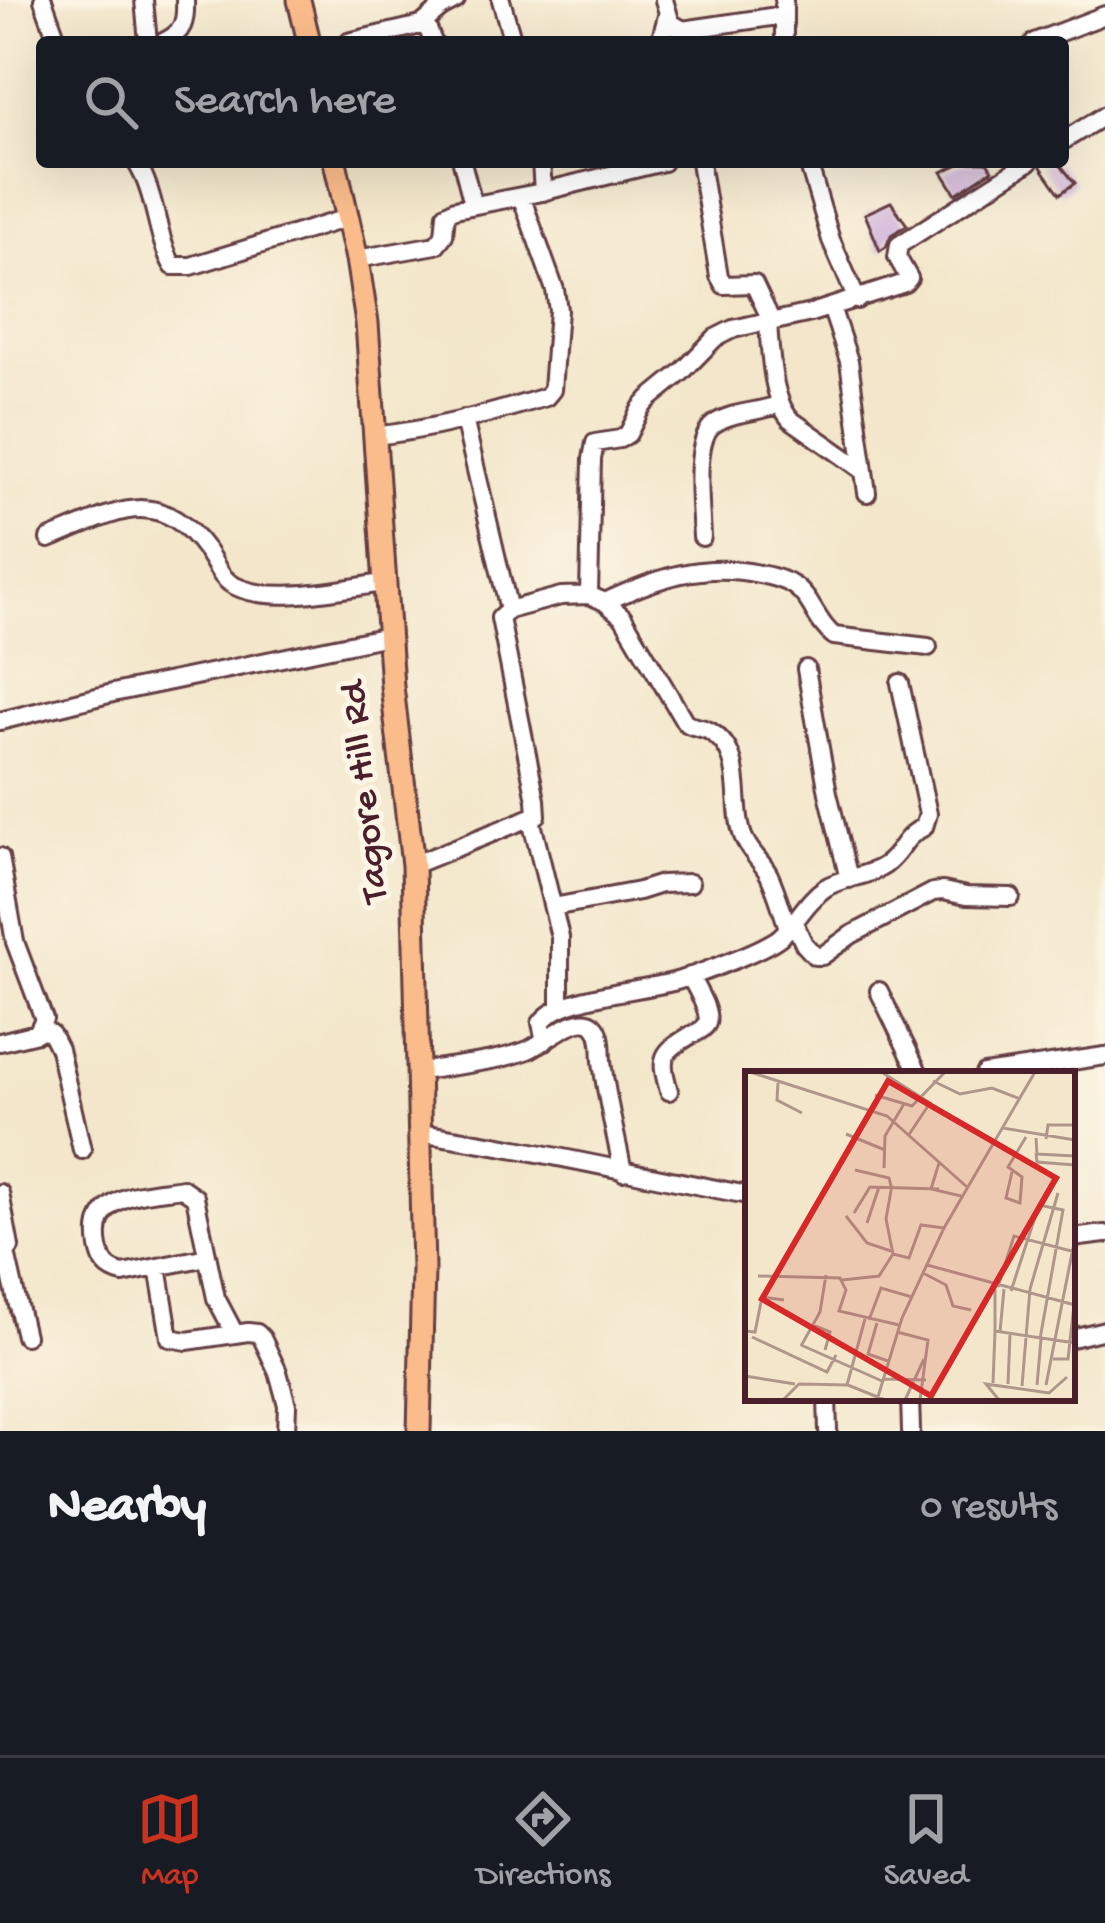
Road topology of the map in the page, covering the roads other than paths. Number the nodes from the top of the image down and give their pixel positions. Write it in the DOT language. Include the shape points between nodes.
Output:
graph roads {
  1 [pos="43,0"];
  2 [pos="144,0"];
  3 [pos="185,0"];
  4 [pos="298,0"];
  5 [pos="456,0"];
  6 [pos="501,0"];
  7 [pos="784,7"];
  8 [pos="666,8"];
  9 [pos="1105,14"];
  10 [pos="421,25"];
  11 [pos="56,36"];
  12 [pos="147,36"];
  13 [pos="176,36"];
  14 [pos="307,36"];
  15 [pos="374,36"];
  16 [pos="431,36"];
  17 [pos="511,36"];
  18 [pos="1049,36"];
  19 [pos="1105,115"];
  20 [pos="1069,137"];
  21 [pos="140,168"];
  22 [pos="336,168"];
  23 [pos="464,168"];
  24 [pos="541,168"];
  25 [pos="639,168"];
  26 [pos="701,168"];
  27 [pos="810,168"];
  28 [pos="1020,168"];
  29 [pos="543,192"];
  30 [pos="520,196"];
  31 [pos="473,205"];
  32 [pos="347,218"];
  33 [pos="357,259"];
  34 [pos="857,299"];
  35 [pos="831,307"];
  36 [pos="767,315"];
  37 [pos="780,404"];
  38 [pos="464,419"];
  39 [pos="373,436"];
  40 [pos="864,471"];
  41 [pos="867,493"];
  42 [pos="701,537"];
  43 [pos="49,538"];
  44 [pos="384,583"];
  45 [pos="597,598"];
  46 [pos="509,610"];
  47 [pos="388,636"];
  48 [pos="928,646"];
  49 [pos="806,669"];
  50 [pos="900,683"];
  51 [pos="0,721"];
  52 [pos="531,819"];
  53 [pos="0,856"];
  54 [pos="413,865"];
  55 [pos="849,880"];
  56 [pos="690,884"];
  57 [pos="1011,897"];
  58 [pos="553,907"];
  59 [pos="791,924"];
  60 [pos="690,976"];
  61 [pos="879,991"];
  62 [pos="560,1008"];
  63 [pos="43,1027"];
  64 [pos="545,1041"];
  65 [pos="0,1042"];
  66 [pos="1105,1056"];
  67 [pos="919,1071"];
  68 [pos="1004,1071"];
  69 [pos="418,1072"];
  70 [pos="669,1091"];
  71 [pos="418,1133"];
  72 [pos="82,1150"];
  73 [pos="629,1173"];
  74 [pos="0,1193"];
  75 [pos="745,1194"];
  76 [pos="1105,1234"];
  77 [pos="1075,1238"];
  78 [pos="3,1255"];
  79 [pos="207,1257"];
  80 [pos="158,1267"];
  81 [pos="1105,1330"];
  82 [pos="235,1334"];
  83 [pos="25,1336"];
  84 [pos="1075,1337"];
  85 [pos="827,1401"];
  86 [pos="910,1401"];
  87 [pos="420,1425"];
  88 [pos="286,1431"];
  89 [pos="828,1431"];
  90 [pos="911,1431"];
  1 -- 11 [label="street"];
  2 -- 12 [label="street"];
  3 -- 13 [label="street"];
  4 -- 14 [label="main road"];
  5 -- 10 [label="street"];
  6 -- 17 [label="street"];
  7 -- 8 [label="street" via="682,29"];
  9 -- 18 [label="street"];
  10 -- 15 [label="street"];
  10 -- 16 [label="street"];
  19 -- 20 [label="street"];
  21 -- 32 [label="street" via="173,266"];
  22 -- 32 [label="main road, Tagore Hill Rd"];
  23 -- 31 [label="street"];
  24 -- 29 [label="street"];
  25 -- 29 [label="street"];
  26 -- 36 [label="street" via="718,276 724,285 754,284"];
  27 -- 34 [label="street"];
  28 -- 34 [label="street" via="899,245 905,283"];
  29 -- 30 [label="street"];
  30 -- 31 [label="street"];
  30 -- 38 [label="street" via="555,290 552,390"];
  31 -- 33 [label="street" via="446,214 436,244"];
  32 -- 33 [label="main road, Tagore Hill Rd"];
  33 -- 39 [label="main road, Tagore Hill Rd"];
  34 -- 35 [label="street"];
  35 -- 36 [label="street" via="776,321"];
  35 -- 40 [label="street" via="849,361"];
  36 -- 37 [label="street"];
  36 -- 45 [label="street" via="715,338 649,399 628,434 595,443"];
  37 -- 40 [label="street"];
  37 -- 42 [label="street" via="725,418 706,432"];
  38 -- 39 [label="street"];
  38 -- 46 [label="street"];
  39 -- 44 [label="main road, Tagore Hill Rd"];
  40 -- 41 [label="street"];
  43 -- 44 [label="street" via="147,507 180,523 242,590"];
  44 -- 47 [label="main road, Tagore Hill Rd"];
  45 -- 46 [label="street" via="561,596"];
  45 -- 48 [label="street" via="674,574 751,572 796,587 834,636"];
  45 -- 59 [label="street" via="623,617 691,728 710,730 724,747 735,768 743,836"];
  46 -- 52 [label="street" via="500,626 536,800"];
  47 -- 51 [label="street"];
  47 -- 54 [label="main road, Tagore Hill Rd"];
  49 -- 55 [label="street"];
  50 -- 55 [label="street" via="928,821 886,864"];
  52 -- 54 [label="street"];
  52 -- 58 [label="street"];
  53 -- 63 [label="street" via="15,942"];
  54 -- 69 [label="main road, Tagore Hill Rd"];
  55 -- 59 [label="street" via="825,888"];
  56 -- 58 [label="street"];
  57 -- 59 [label="street" via="933,892 823,956"];
  58 -- 62 [label="street"];
  59 -- 60 [label="street" via="768,945"];
  60 -- 62 [label="street"];
  60 -- 70 [label="street" via="707,1022 666,1052"];
  61 -- 67 [label="street"];
  62 -- 64 [label="street" via="541,1023"];
  63 -- 65 [label="street"];
  63 -- 72 [label="street" via="59,1049"];
  64 -- 69 [label="street"];
  64 -- 73 [label="street" via="577,1022 595,1026"];
  66 -- 68 [label="street"];
  69 -- 71 [label="main road, Tagore Hill Rd"];
  71 -- 73 [label="street"];
  71 -- 87 [label="main road, Tagore Hill Rd"];
  73 -- 75 [label="street"];
  74 -- 78 [label="street" via="10,1247"];
  76 -- 77 [label="street"];
  78 -- 83 [label="street"];
  79 -- 80 [label="street"];
  79 -- 80 [label="street" via="190,1191 108,1206 98,1235 104,1264 123,1274"];
  79 -- 82 [label="street"];
  80 -- 82 [label="street" via="170,1338"];
  81 -- 84 [label="street"];
  82 -- 88 [label="street" via="257,1333 268,1347 287,1405"];
  85 -- 89 [label="street"];
  86 -- 90 [label="street"];
}
